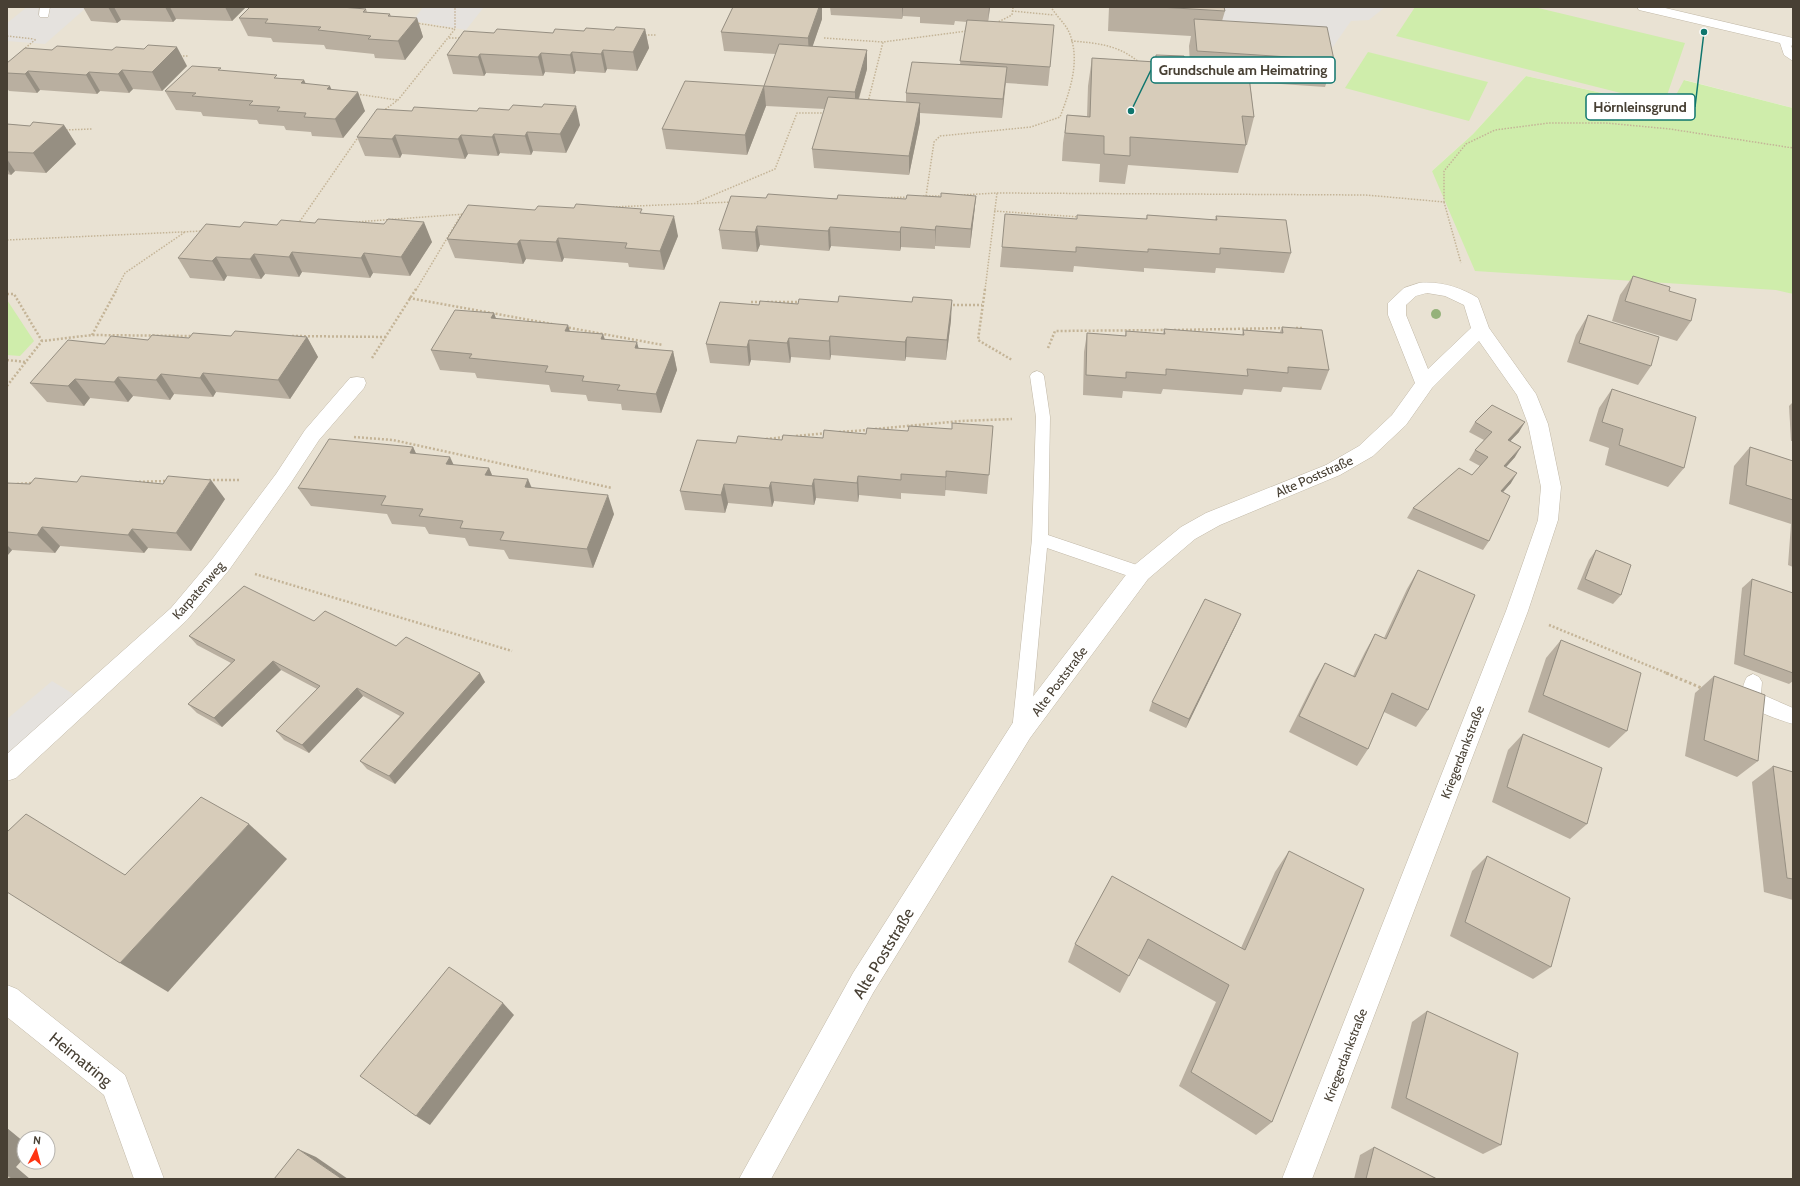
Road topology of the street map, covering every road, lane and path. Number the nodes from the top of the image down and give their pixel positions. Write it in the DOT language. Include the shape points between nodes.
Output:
graph roads {
  1 [pos="455,7"];
  2 [pos="1013,7"];
  3 [pos="1051,7"];
  4 [pos="1644,7"];
  5 [pos="45,11"];
  6 [pos="1012,11"];
  7 [pos="1054,15"];
  8 [pos="409,22"];
  9 [pos="992,25"];
  10 [pos="455,29"];
  11 [pos="971,31"];
  12 [pos="641,35"];
  13 [pos="656,35"];
  14 [pos="7,36"];
  15 [pos="448,38"];
  16 [pos="464,38"];
  17 [pos="824,38"];
  18 [pos="36,40"];
  19 [pos="1071,41"];
  20 [pos="1788,41"];
  21 [pos="883,42"];
  22 [pos="20,52"];
  23 [pos="180,56"];
  24 [pos="188,56"];
  25 [pos="1793,58"];
  26 [pos="1145,68"];
  27 [pos="351,93"];
  28 [pos="398,100"];
  29 [pos="867,106"];
  30 [pos="388,112"];
  31 [pos="827,114"];
  32 [pos="92,129"];
  33 [pos="61,130"];
  34 [pos="363,132"];
  35 [pos="1793,148"];
  36 [pos="997,193"];
  37 [pos="949,195"];
  38 [pos="957,195"];
  39 [pos="926,196"];
  40 [pos="878,198"];
  41 [pos="734,202"];
  42 [pos="1444,202"];
  43 [pos="695,203"];
  44 [pos="609,207"];
  45 [pos="994,211"];
  46 [pos="469,214"];
  47 [pos="461,215"];
  48 [pos="1081,217"];
  49 [pos="351,222"];
  50 [pos="304,226"];
  51 [pos="209,230"];
  52 [pos="186,232"];
  53 [pos="7,240"];
  54 [pos="7,294"];
  55 [pos="409,298"];
  56 [pos="750,302"];
  57 [pos="806,302"];
  58 [pos="1472,302"];
  59 [pos="942,304"];
  60 [pos="982,305"];
  61 [pos="556,325"];
  62 [pos="563,326"];
  63 [pos="1287,328"];
  64 [pos="1295,328"];
  65 [pos="1303,328"];
  66 [pos="1480,329"];
  67 [pos="92,335"];
  68 [pos="195,336"];
  69 [pos="290,336"];
  70 [pos="386,336"];
  71 [pos="42,341"];
  72 [pos="663,345"];
  73 [pos="7,360"];
  74 [pos="26,362"];
  75 [pos="1038,376"];
  76 [pos="1425,382"];
  77 [pos="357,383"];
  78 [pos="7,386"];
  79 [pos="1043,417"];
  80 [pos="836,432"];
  81 [pos="829,433"];
  82 [pos="312,435"];
  83 [pos="759,440"];
  84 [pos="283,479"];
  85 [pos="204,480"];
  86 [pos="172,481"];
  87 [pos="133,482"];
  88 [pos="38,483"];
  89 [pos="15,484"];
  90 [pos="612,488"];
  91 [pos="1040,539"];
  92 [pos="221,564"];
  93 [pos="1140,573"];
  94 [pos="1517,612"];
  95 [pos="512,651"];
  96 [pos="1752,690"];
  97 [pos="1793,716"];
  98 [pos="1021,731"];
  99 [pos="7,770"];
  100 [pos="7,999"];
  101 [pos="149,1179"];
  102 [pos="754,1179"];
  103 [pos="1297,1179"];
  1 -- 10 [label="path"];
  2 -- 6 [label="path"];
  3 -- 7 [label="path"];
  4 -- 20 [label="street"];
  5 -- 18 [label="path"];
  6 -- 7 [label="path"];
  6 -- 9 [label="path" via="1012,15"];
  7 -- 19 [label="path" via="1069,32"];
  8 -- 10 [label="path"];
  10 -- 15 [label="path"];
  11 -- 21 [label="path"];
  12 -- 13 [label="path"];
  14 -- 18 [label="path"];
  15 -- 16 [label="path"];
  15 -- 28 [label="path"];
  17 -- 21 [label="path"];
  18 -- 22 [label="path"];
  19 -- 26 [label="path" via="1107,43 1131,53"];
  19 -- 39 [label="path" via="1075,56 1069,96 1060,117 1031,127 940,136 934,142"];
  20 -- 25 [label="lane" via="1789,54"];
  21 -- 29 [label="path"];
  23 -- 24 [label="path"];
  27 -- 28 [label="path"];
  28 -- 30 [label="path" via="380,112"];
  31 -- 43 [label="path" via="797,114 775,169"];
  32 -- 33 [label="path"];
  34 -- 50 [label="path" via="296,226"];
  35 -- 42 [label="path" via="1670,129 1606,123 1549,123 1495,130 1466,144 1444,171"];
  36 -- 38 [label="path"];
  36 -- 42 [label="path" via="1366,196"];
  36 -- 45 [label="path"];
  37 -- 39 [label="path"];
  39 -- 40 [label="path"];
  41 -- 43 [label="path"];
  42 -- 58 [label="path"];
  43 -- 44 [label="path"];
  45 -- 48 [label="path"];
  45 -- 60 [label="path"];
  46 -- 47 [label="path"];
  47 -- 49 [label="path"];
  47 -- 55 [label="path"];
  51 -- 52 [label="path"];
  52 -- 53 [label="path"];
  52 -- 67 [label="path" via="125,273"];
  54 -- 71 [label="path" via="14,294"];
  55 -- 61 [label="path"];
  55 -- 70 [label="path"];
  56 -- 57 [label="path"];
  58 -- 66 [label="street, Kriegerdankstraße"];
  58 -- 76 [label="street" via="1453,292 1425,288 1411,291 1397,303 1397,315"];
  59 -- 60 [label="path"];
  60 -- 75 [label="path" via="978,340"];
  62 -- 72 [label="path"];
  63 -- 75 [label="path" via="1055,331"];
  64 -- 65 [label="path"];
  66 -- 76 [label="street, Alte Poststraße"];
  66 -- 94 [label="street, Kriegerdankstraße" via="1526,394 1538,424 1551,487 1548,520"];
  67 -- 68 [label="path"];
  67 -- 71 [label="path"];
  69 -- 70 [label="path"];
  70 -- 77 [label="path"];
  71 -- 74 [label="path"];
  73 -- 74 [label="path"];
  74 -- 78 [label="path"];
  75 -- 79 [label="lane, Alte Poststraße"];
  76 -- 93 [label="street, Alte Poststraße" via="1399,420 1366,451 1334,470 1213,519 1188,533"];
  77 -- 82 [label="street, Karpatenweg"];
  79 -- 80 [label="path"];
  79 -- 91 [label="lane, Alte Poststraße"];
  81 -- 83 [label="path"];
  82 -- 84 [label="street, Karpatenweg"];
  82 -- 90 [label="path" via="393,440"];
  84 -- 85 [label="path"];
  84 -- 92 [label="street, Karpatenweg"];
  86 -- 87 [label="path"];
  88 -- 89 [label="path"];
  91 -- 93 [label="lane"];
  91 -- 98 [label="lane, Alte Poststraße"];
  92 -- 95 [label="path"];
  92 -- 99 [label="street, Karpatenweg" via="178,614"];
  93 -- 98 [label="street, Alte Poststraße"];
  94 -- 96 [label="path" via="1718,695"];
  94 -- 103 [label="street, Kriegerdankstraße"];
  96 -- 97 [label="lane" via="1780,712"];
  98 -- 102 [label="street, Alte Poststraße" via="864,983"];
  100 -- 101 [label="street, Heimatring" via="115,1085"];
}
